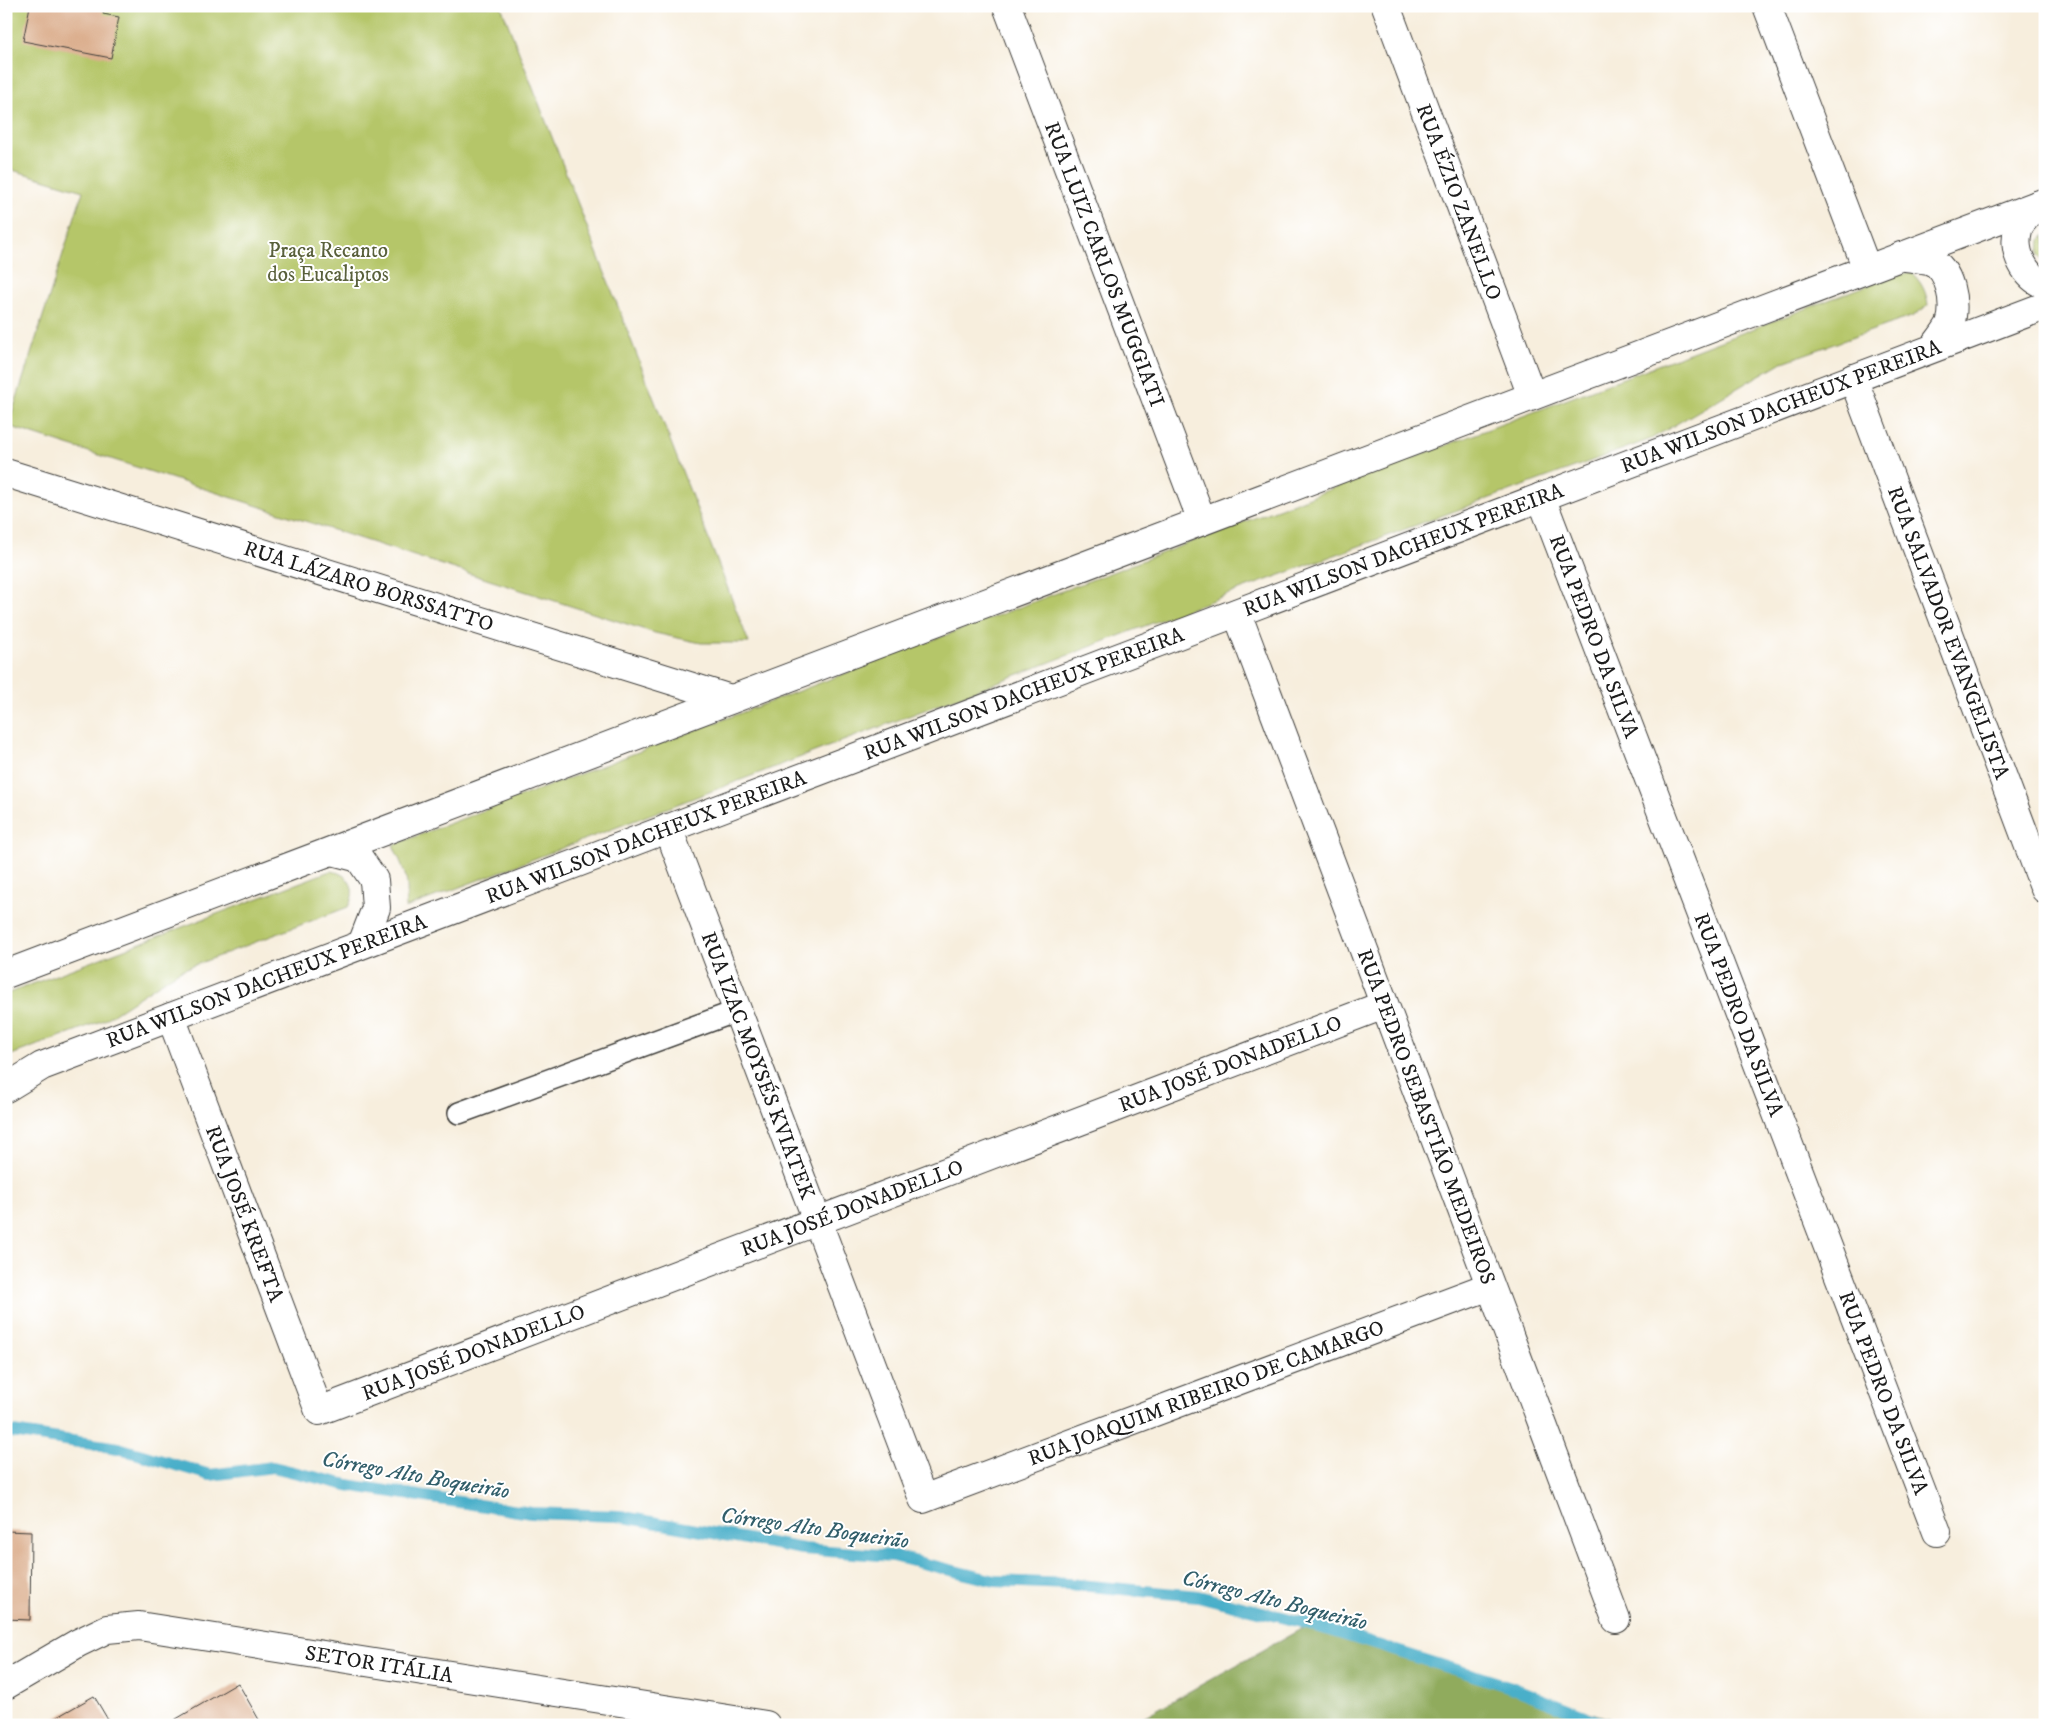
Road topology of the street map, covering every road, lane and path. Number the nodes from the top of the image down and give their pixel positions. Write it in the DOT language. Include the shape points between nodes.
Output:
graph roads {
  1 [pos="1007,6"];
  2 [pos="1386,6"];
  3 [pos="1767,6"];
  4 [pos="2041,203"];
  5 [pos="1901,256"];
  6 [pos="1867,269"];
  7 [pos="2045,285"];
  8 [pos="2045,306"];
  9 [pos="1934,347"];
  10 [pos="1853,378"];
  11 [pos="1532,396"];
  12 [pos="6,473"];
  13 [pos="1541,497"];
  14 [pos="1202,521"];
  15 [pos="1237,613"];
  16 [pos="731,699"];
  17 [pos="668,828"];
  18 [pos="332,850"];
  19 [pos="2045,889"];
  20 [pos="362,944"];
  21 [pos="6,974"];
  22 [pos="1384,1005"];
  23 [pos="738,1011"];
  24 [pos="171,1017"];
  25 [pos="42,1066"];
  26 [pos="6,1079"];
  27 [pos="6,1088"];
  28 [pos="459,1113"];
  29 [pos="818,1221"];
  30 [pos="1490,1286"];
  31 [pos="319,1411"];
  32 [pos="922,1499"];
  33 [pos="1937,1532"];
  34 [pos="1616,1619"];
  35 [pos="6,1685"];
  36 [pos="766,1725"];
  1 -- 14 [label="street, RUA LUIZ CARLOS MUGGIATI"];
  2 -- 11 [label="street, RUA ÉZIO ZANELLO"];
  3 -- 6 [label="street"];
  4 -- 5 [label="street"];
  4 -- 7 [label="street" via="2018,228 2017,246 2026,272"];
  5 -- 6 [label="street"];
  5 -- 9 [label="street" via="1930,260 1944,270 1950,286 1950,324"];
  6 -- 11 [label="street"];
  8 -- 9 [label="street, RUA WILSON DACHEUX PEREIRA"];
  9 -- 10 [label="street, RUA WILSON DACHEUX PEREIRA"];
  10 -- 13 [label="street, RUA WILSON DACHEUX PEREIRA"];
  10 -- 19 [label="street, RUA SALVADOR EVANGELISTA"];
  11 -- 14 [label="street"];
  12 -- 16 [label="street, RUA LÁZARO BORSSATTO"];
  13 -- 15 [label="street, RUA WILSON DACHEUX PEREIRA"];
  13 -- 33 [label="street, RUA PEDRO DA SILVA"];
  14 -- 16 [label="street"];
  15 -- 17 [label="street, RUA WILSON DACHEUX PEREIRA"];
  15 -- 22 [label="street, RUA PEDRO SEBASTIÃO MEDEIROS"];
  16 -- 18 [label="street"];
  17 -- 20 [label="street, RUA WILSON DACHEUX PEREIRA"];
  17 -- 23 [label="street, RUA IZAC MOYSÉS KVIATEK"];
  18 -- 20 [label="street" via="359,858 374,880 376,908"];
  18 -- 21 [label="street"];
  20 -- 24 [label="street, RUA WILSON DACHEUX PEREIRA"];
  22 -- 29 [label="street, RUA JOSÉ DONADELLO"];
  22 -- 30 [label="street, RUA PEDRO SEBASTIÃO MEDEIROS"];
  23 -- 28 [label="lane"];
  23 -- 29 [label="street, RUA IZAC MOYSÉS KVIATEK"];
  24 -- 25 [label="street, RUA WILSON DACHEUX PEREIRA"];
  24 -- 31 [label="street, RUA JOSÉ KREFTA"];
  25 -- 26 [label="lane"];
  25 -- 27 [label="street, RUA WILSON DACHEUX PEREIRA"];
  29 -- 31 [label="street, RUA JOSÉ DONADELLO"];
  29 -- 32 [label="street, RUA IZAC MOYSÉS KVIATEK"];
  30 -- 32 [label="street, RUA JOAQUIM RIBEIRO DE CAMARGO"];
  30 -- 34 [label="street, RUA PEDRO SEBASTIÃO MEDEIROS"];
  35 -- 36 [label="street, SETOR ITÁLIA" via="107,1628 139,1626"];
}
